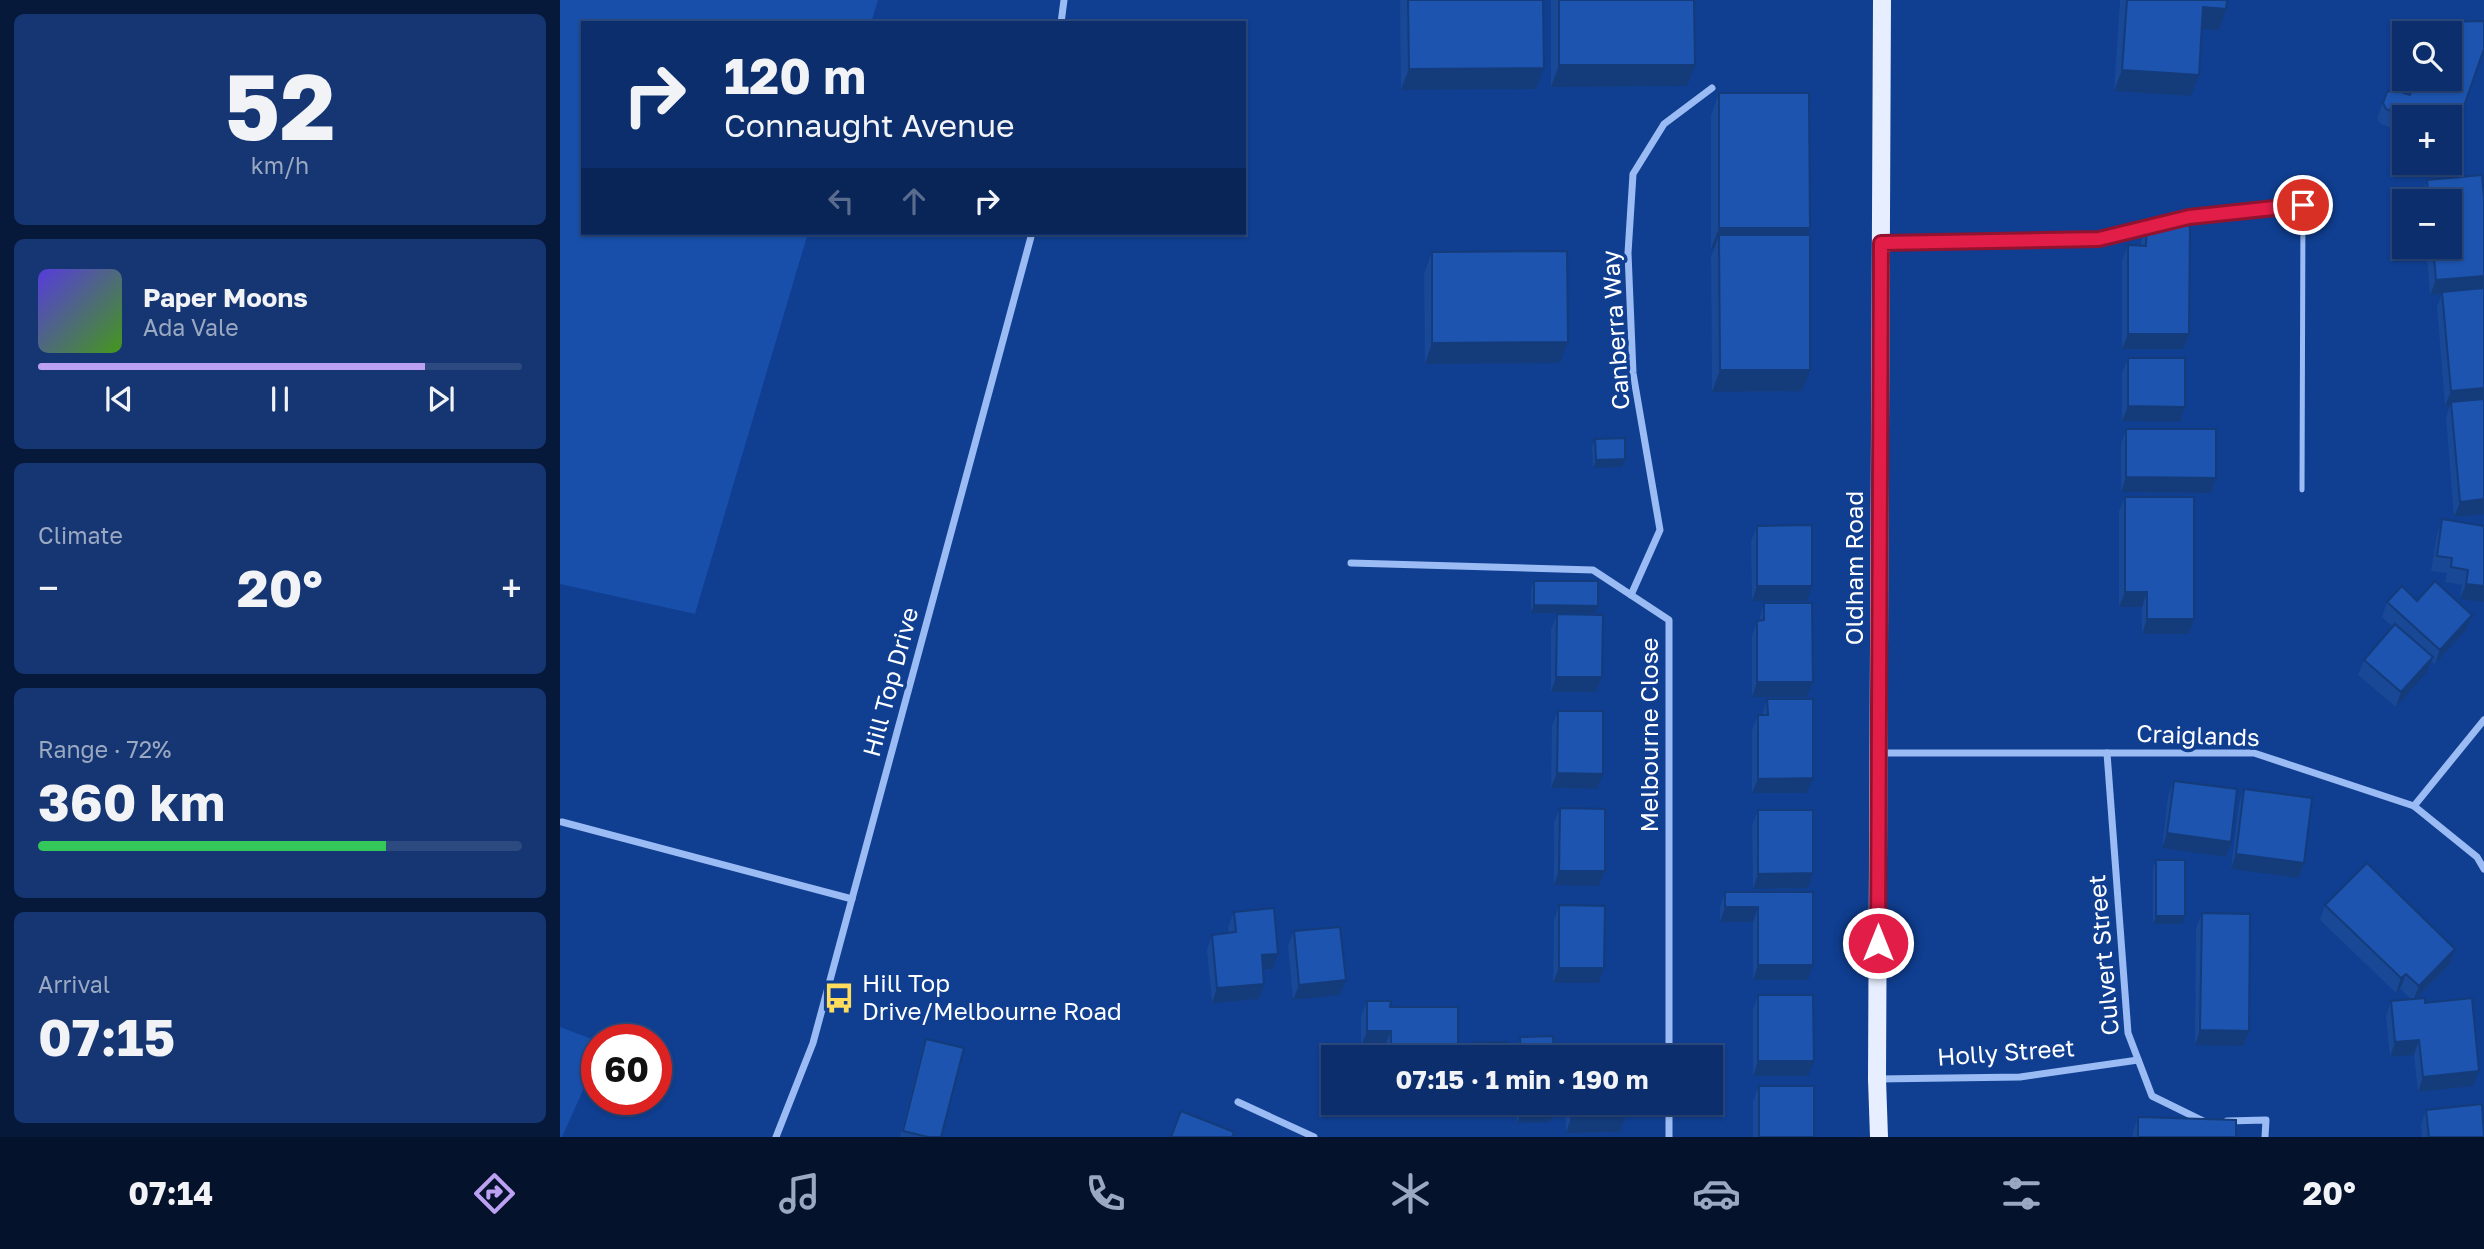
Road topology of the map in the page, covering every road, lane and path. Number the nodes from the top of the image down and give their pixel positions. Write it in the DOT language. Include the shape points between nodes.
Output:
graph roads {
  1 [pos="1064,0"];
  2 [pos="1882,0"];
  3 [pos="1061,21"];
  4 [pos="1712,88"];
  5 [pos="2303,205"];
  6 [pos="1031,235"];
  7 [pos="1881,243"];
  8 [pos="2302,490"];
  9 [pos="1351,563"];
  10 [pos="1631,595"];
  11 [pos="2484,720"];
  12 [pos="1879,753"];
  13 [pos="2106,753"];
  14 [pos="2414,806"];
  15 [pos="562,822"];
  16 [pos="2484,869"];
  17 [pos="852,899"];
  18 [pos="1669,1045"];
  19 [pos="2138,1060"];
  20 [pos="1877,1079"];
  21 [pos="1238,1102"];
  22 [pos="1669,1115"];
  23 [pos="776,1137"];
  24 [pos="1314,1137"];
  25 [pos="1669,1137"];
  26 [pos="1879,1137"];
  27 [pos="2265,1137"];
  1 -- 3 [label="street"];
  2 -- 7 [label="main road, Oldham Road"];
  4 -- 10 [label="street, Canberra Way" via="1664,124 1633,174 1628,253 1633,373 1660,530"];
  5 -- 7 [label="street" via="2189,217 2099,239"];
  5 -- 8 [label="lane"];
  6 -- 17 [label="street, Hill Top Drive"];
  7 -- 12 [label="main road, Oldham Road"];
  9 -- 10 [label="street, Melbourne Close" via="1592,570"];
  10 -- 18 [label="street, Melbourne Close" via="1669,620"];
  11 -- 14 [label="street"];
  12 -- 13 [label="street, Craiglands"];
  12 -- 20 [label="main road, Oldham Road"];
  13 -- 14 [label="street, Craiglands" via="2254,753"];
  13 -- 19 [label="street, Culvert Street" via="2128,1033"];
  14 -- 16 [label="street, Craiglands" via="2477,857"];
  15 -- 17 [label="street"];
  17 -- 23 [label="street, Hill Top Drive" via="813,1043"];
  19 -- 20 [label="street, Holly Street" via="2020,1077"];
  19 -- 27 [label="street, Culvert Street" via="2152,1096 2203,1122 2266,1120"];
  20 -- 26 [label="main road, Oldham Road"];
  21 -- 24 [label="street"];
  22 -- 25 [label="street"];
}
